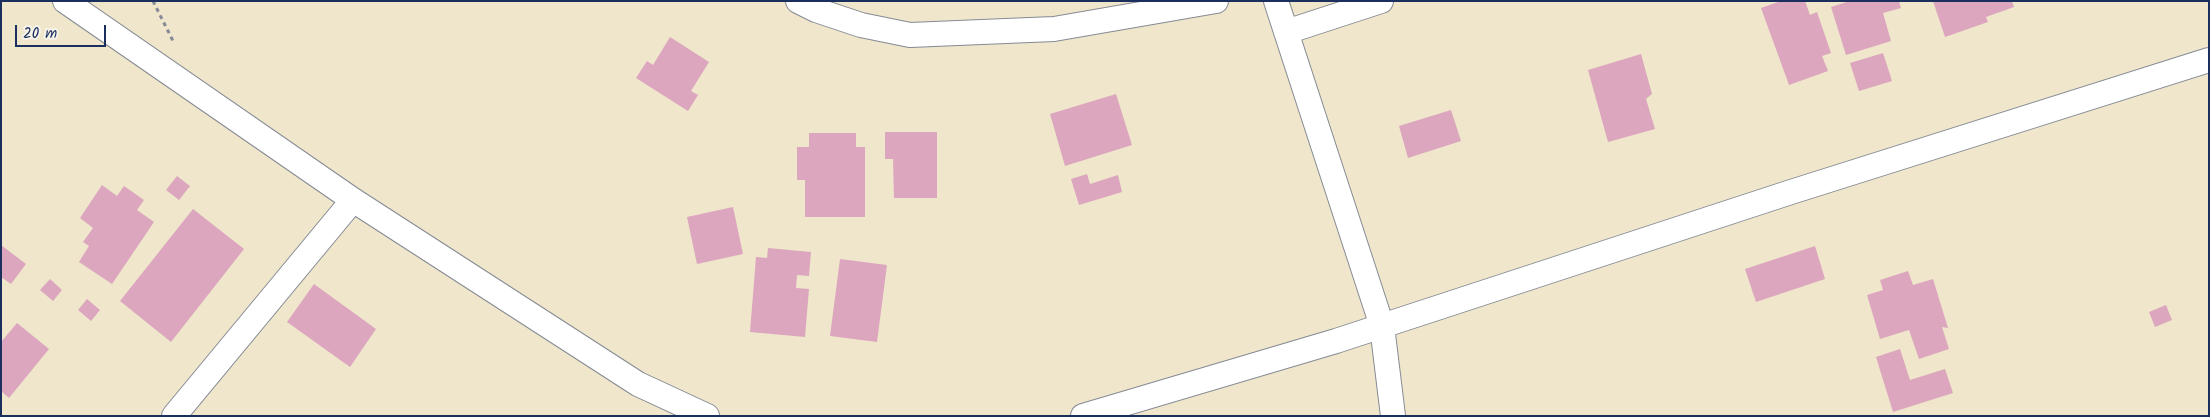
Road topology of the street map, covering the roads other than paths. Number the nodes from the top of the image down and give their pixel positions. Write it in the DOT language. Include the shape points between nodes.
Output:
graph roads {
  1 [pos="65,1"];
  2 [pos="798,1"];
  3 [pos="1216,1"];
  4 [pos="1276,1"];
  5 [pos="1381,1"];
  6 [pos="1286,32"];
  7 [pos="2209,60"];
  8 [pos="354,200"];
  9 [pos="1382,326"];
  10 [pos="174,416"];
  11 [pos="706,416"];
  12 [pos="1083,416"];
  13 [pos="1393,416"];
  1 -- 8 [label="street"];
  2 -- 3 [label="street" via="861,25 910,34 1054,29"];
  4 -- 6 [label="street"];
  5 -- 6 [label="street"];
  6 -- 9 [label="street"];
  7 -- 9 [label="street"];
  8 -- 10 [label="street"];
  8 -- 11 [label="street" via="638,384"];
  9 -- 12 [label="street"];
  9 -- 13 [label="street"];
}
